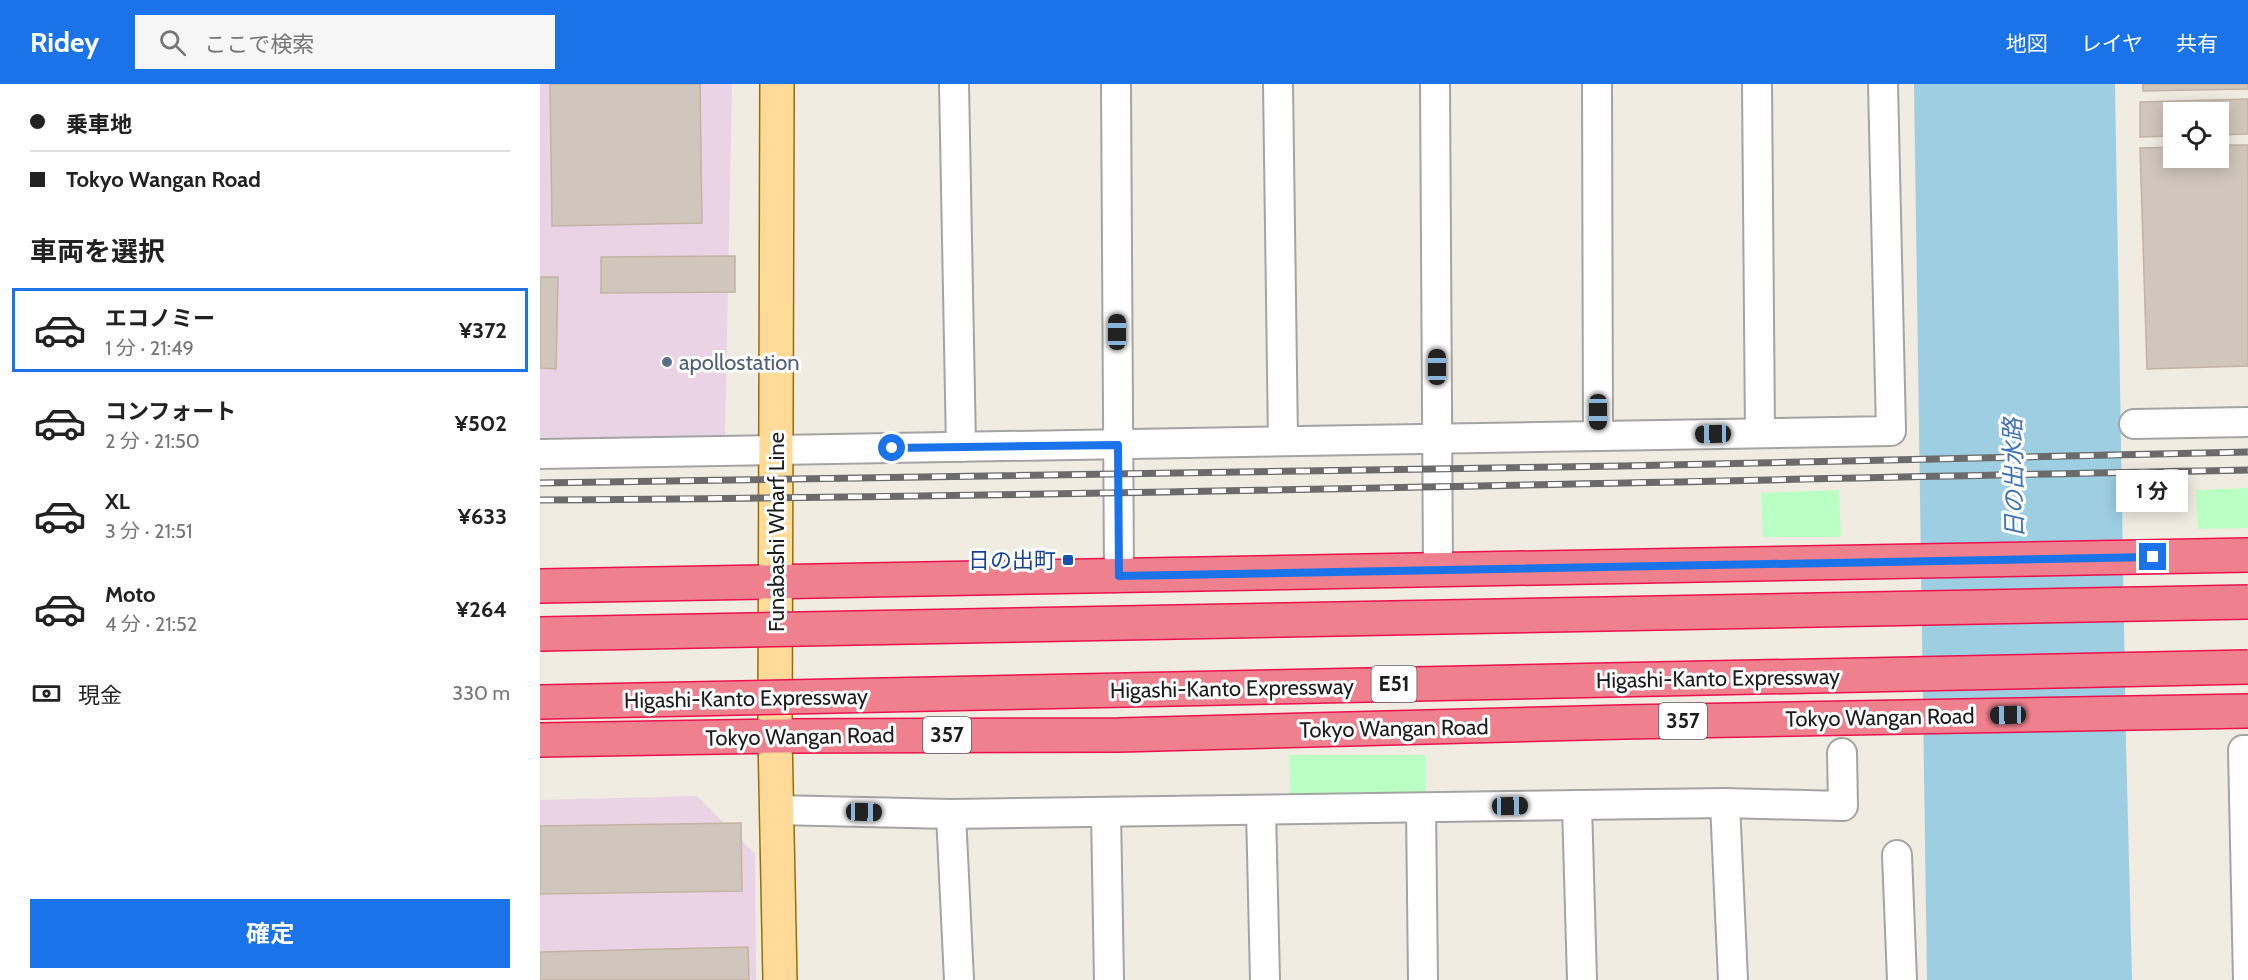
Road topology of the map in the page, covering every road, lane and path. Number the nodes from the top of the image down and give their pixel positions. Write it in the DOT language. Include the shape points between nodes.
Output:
graph roads {
  1 [pos="777,84"];
  2 [pos="954,84"];
  3 [pos="1116,84"];
  4 [pos="1278,84"];
  5 [pos="1436,84"];
  6 [pos="1597,84"];
  7 [pos="1757,84"];
  8 [pos="1883,84"];
  9 [pos="2248,422"];
  10 [pos="2134,424"];
  11 [pos="1760,433"];
  12 [pos="1598,435"];
  13 [pos="1437,438"];
  14 [pos="1283,441"];
  15 [pos="1118,445"];
  16 [pos="961,447"];
  17 [pos="777,450"];
  18 [pos="540,454"];
  19 [pos="2248,555"];
  20 [pos="1438,568"];
  21 [pos="1119,576"];
  22 [pos="776,580"];
  23 [pos="540,586"];
  24 [pos="2248,602"];
  25 [pos="540,634"];
  26 [pos="2248,667"];
  27 [pos="540,702"];
  28 [pos="2248,711"];
  29 [pos="775,736"];
  30 [pos="540,740"];
  31 [pos="2248,750"];
  32 [pos="1842,753"];
  33 [pos="1725,803"];
  34 [pos="1577,805"];
  35 [pos="1421,808"];
  36 [pos="776,810"];
  37 [pos="1261,810"];
  38 [pos="1106,812"];
  39 [pos="951,814"];
  40 [pos="1896,855"];
  41 [pos="780,980"];
  42 [pos="959,980"];
  43 [pos="1110,980"];
  44 [pos="1265,980"];
  45 [pos="1423,980"];
  46 [pos="1582,980"];
  47 [pos="1733,980"];
  48 [pos="1902,980"];
  49 [pos="2248,980"];
  1 -- 17 [label="main road, Funabashi Wharf Line"];
  2 -- 16 [label="street"];
  3 -- 15 [label="street"];
  4 -- 14 [label="street"];
  5 -- 13 [label="street"];
  6 -- 12 [label="street"];
  7 -- 11 [label="street"];
  8 -- 11 [label="street" via="1891,431"];
  9 -- 10 [label="street"];
  11 -- 12 [label="street"];
  12 -- 13 [label="street"];
  13 -- 14 [label="street"];
  13 -- 20 [label="street"];
  14 -- 15 [label="street"];
  15 -- 16 [label="street"];
  15 -- 21 [label="street"];
  16 -- 17 [label="street"];
  17 -- 18 [label="street"];
  17 -- 22 [label="main road, Funabashi Wharf Line"];
  19 -- 20 [label="highway"];
  20 -- 21 [label="highway"];
  21 -- 22 [label="highway"];
  22 -- 23 [label="highway"];
  22 -- 29 [label="main road, Funabashi Wharf Line"];
  24 -- 25 [label="highway, bridge"];
  26 -- 27 [label="highway, Higashi-Kanto Expressway / E51, bridge"];
  28 -- 29 [label="highway, Tokyo Wangan Road / 357" via="1119,735"];
  29 -- 30 [label="highway, Tokyo Wangan Road / 357"];
  29 -- 36 [label="main road, Funabashi Wharf Line"];
  31 -- 49 [label="street" via="2243,750"];
  32 -- 33 [label="street" via="1843,806"];
  33 -- 34 [label="street"];
  33 -- 47 [label="street"];
  34 -- 35 [label="street"];
  34 -- 46 [label="street"];
  35 -- 37 [label="street"];
  35 -- 45 [label="street"];
  36 -- 39 [label="street"];
  36 -- 41 [label="main road, Funabashi Wharf Line"];
  37 -- 38 [label="street"];
  37 -- 44 [label="street"];
  38 -- 39 [label="street"];
  38 -- 43 [label="street"];
  39 -- 42 [label="street"];
  40 -- 48 [label="street"];
}
